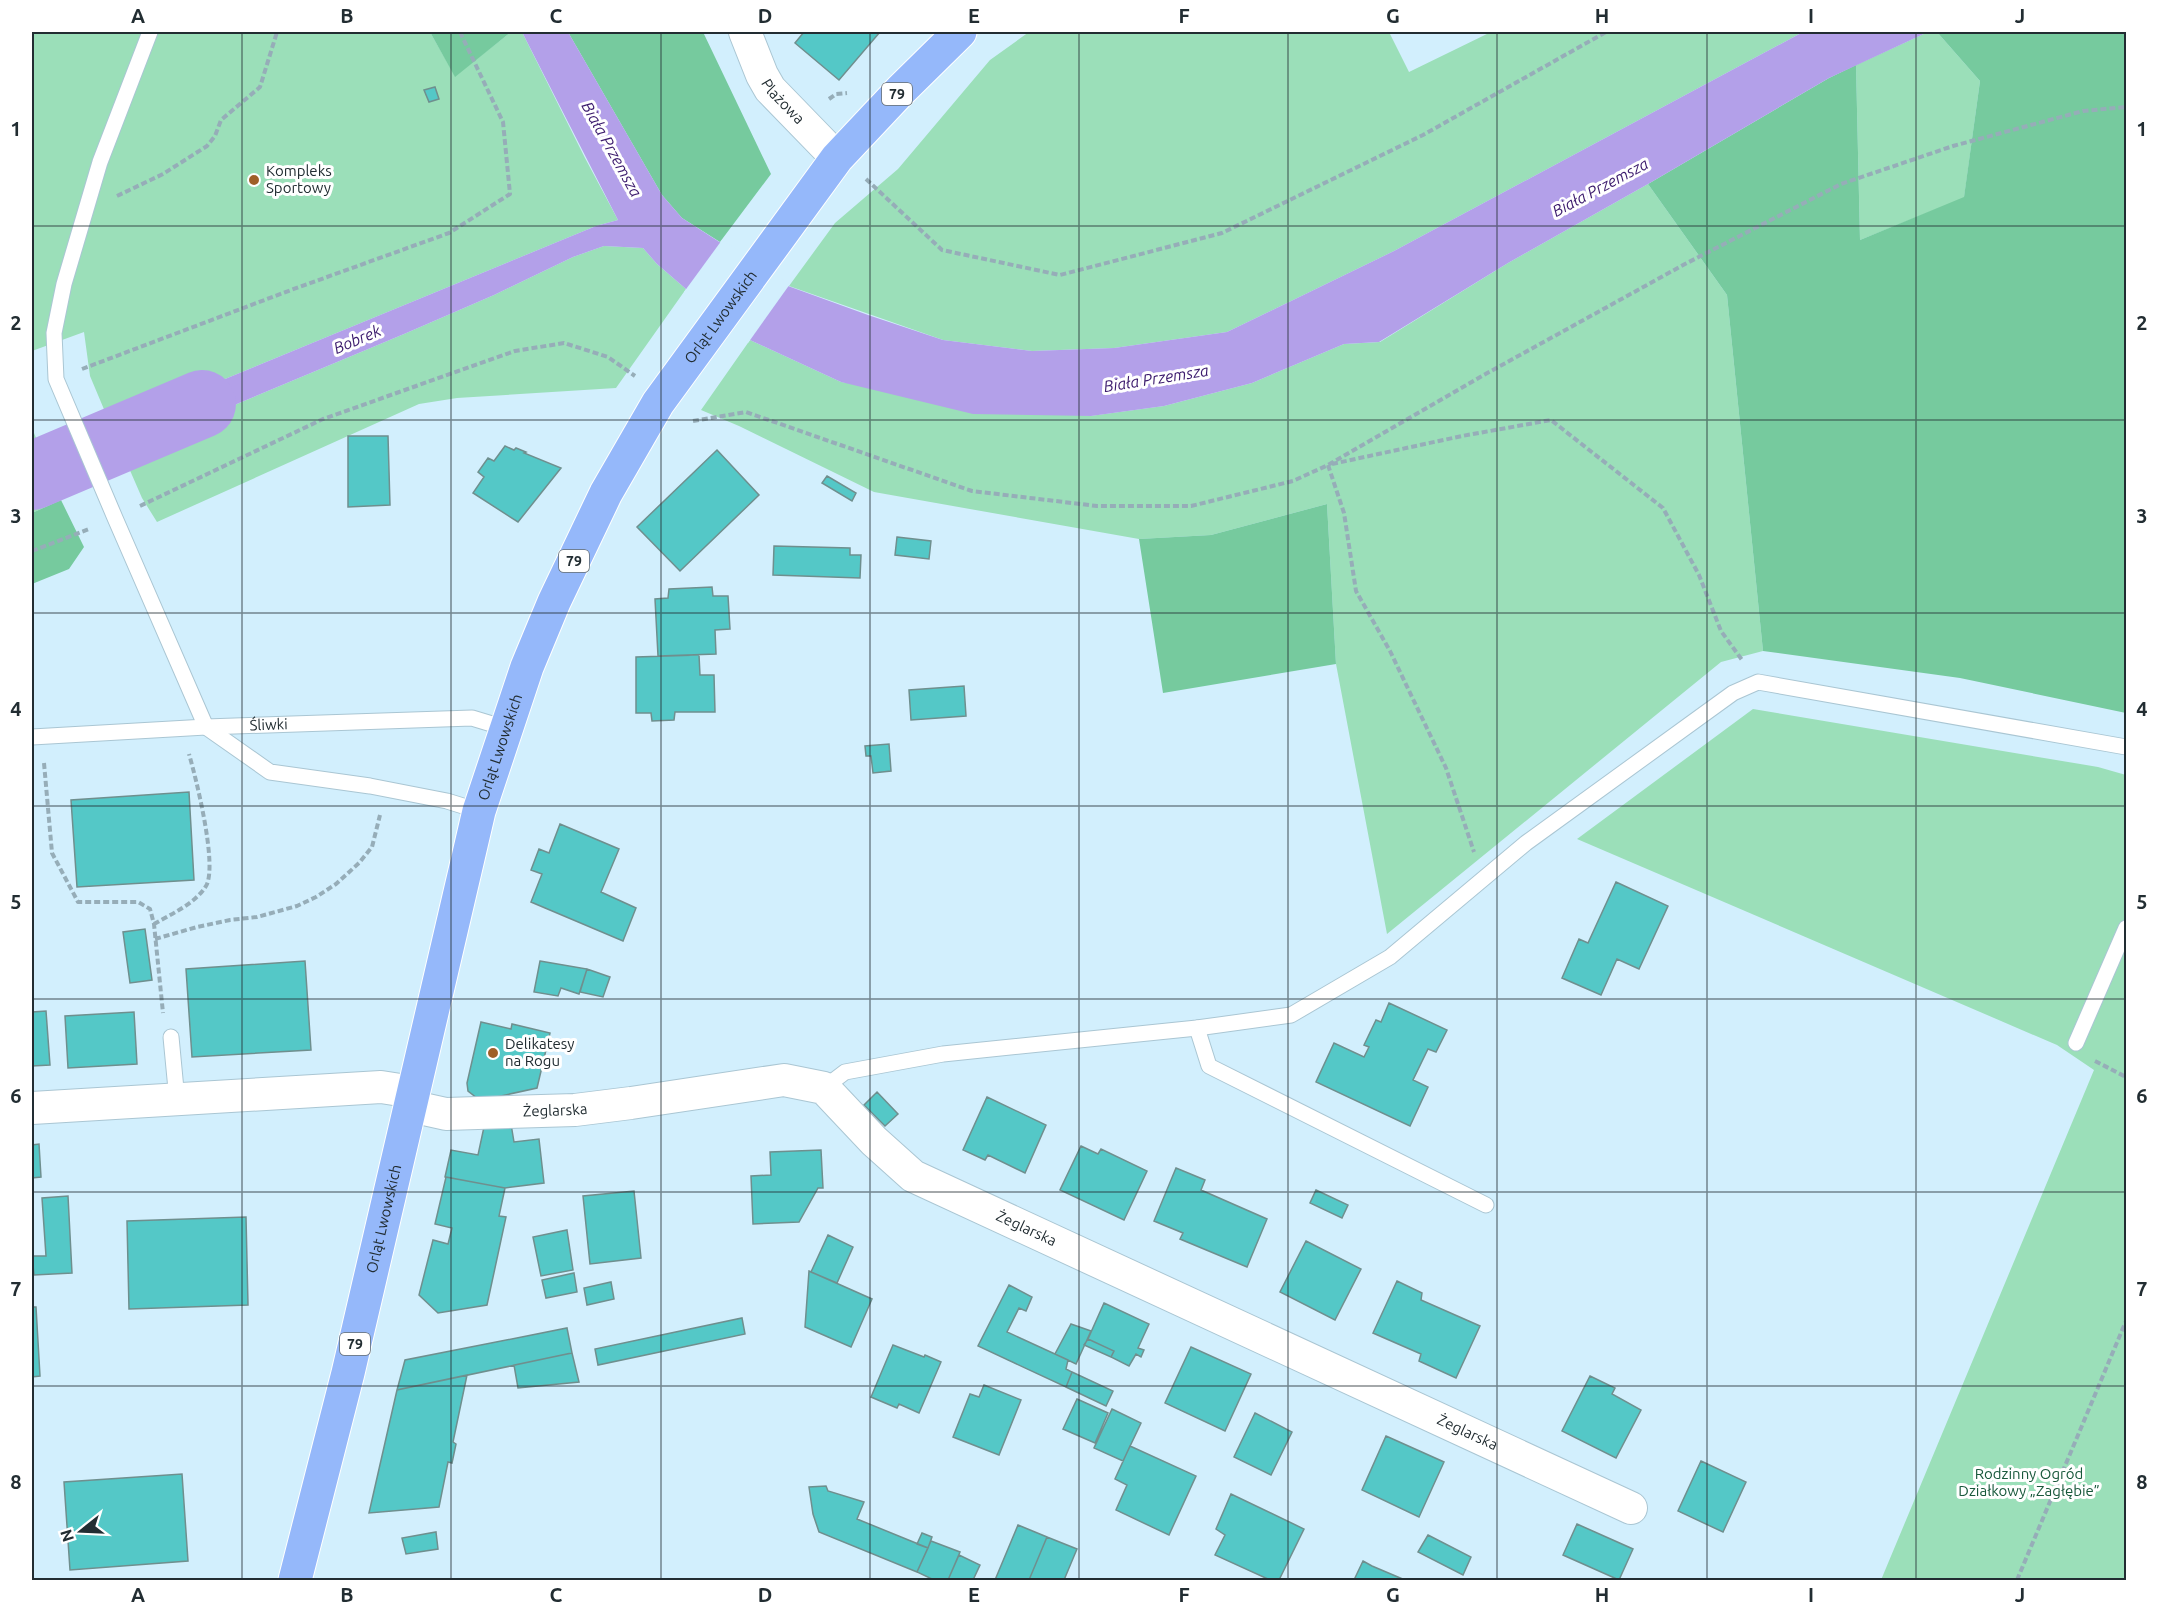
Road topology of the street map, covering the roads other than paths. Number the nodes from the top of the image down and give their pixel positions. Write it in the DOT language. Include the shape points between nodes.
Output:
graph roads {
  1 [pos="150,32"];
  2 [pos="745,32"];
  3 [pos="960,32"];
  4 [pos="849,166"];
  5 [pos="206,727"];
  6 [pos="505,728"];
  7 [pos="36,737"];
  8 [pos="2127,747"];
  9 [pos="480,811"];
  10 [pos="2127,928"];
  11 [pos="1197,1028"];
  12 [pos="171,1036"];
  13 [pos="2076,1043"];
  14 [pos="824,1088"];
  15 [pos="411,1099"];
  16 [pos="177,1100"];
  17 [pos="32,1108"];
  18 [pos="1486,1205"];
  19 [pos="1631,1508"];
  20 [pos="295,1581"];
  1 -- 5 [label="lane" via="100,162 64,284 54,333 56,379"];
  2 -- 4 [label="street, Plażowa" via="770,89"];
  3 -- 4 [label="main road, Orląt Lwowskich / 79" via="901,90"];
  4 -- 6 [label="main road, Orląt Lwowskich / 79" via="737,292 658,403 606,493 554,602"];
  5 -- 6 [label="lane, Śliwki" via="472,718"];
  5 -- 7 [label="lane, Śliwki"];
  5 -- 9 [label="lane" via="270,772 447,801"];
  6 -- 9 [label="main road, Orląt Lwowskich / 79"];
  8 -- 11 [label="lane" via="1758,682 1733,693 1526,843 1389,957 1291,1015"];
  9 -- 15 [label="main road, Orląt Lwowskich / 79"];
  10 -- 13 [label="lane"];
  11 -- 14 [label="lane" via="944,1054 845,1072"];
  11 -- 18 [label="lane" via="1209,1066"];
  12 -- 16 [label="lane"];
  14 -- 15 [label="street, Żeglarska" via="784,1080 575,1110 446,1114"];
  14 -- 19 [label="street, Żeglarska" via="913,1176"];
  15 -- 16 [label="street" via="381,1087"];
  15 -- 20 [label="main road, Orląt Lwowskich / 79"];
  16 -- 17 [label="street"];
}
